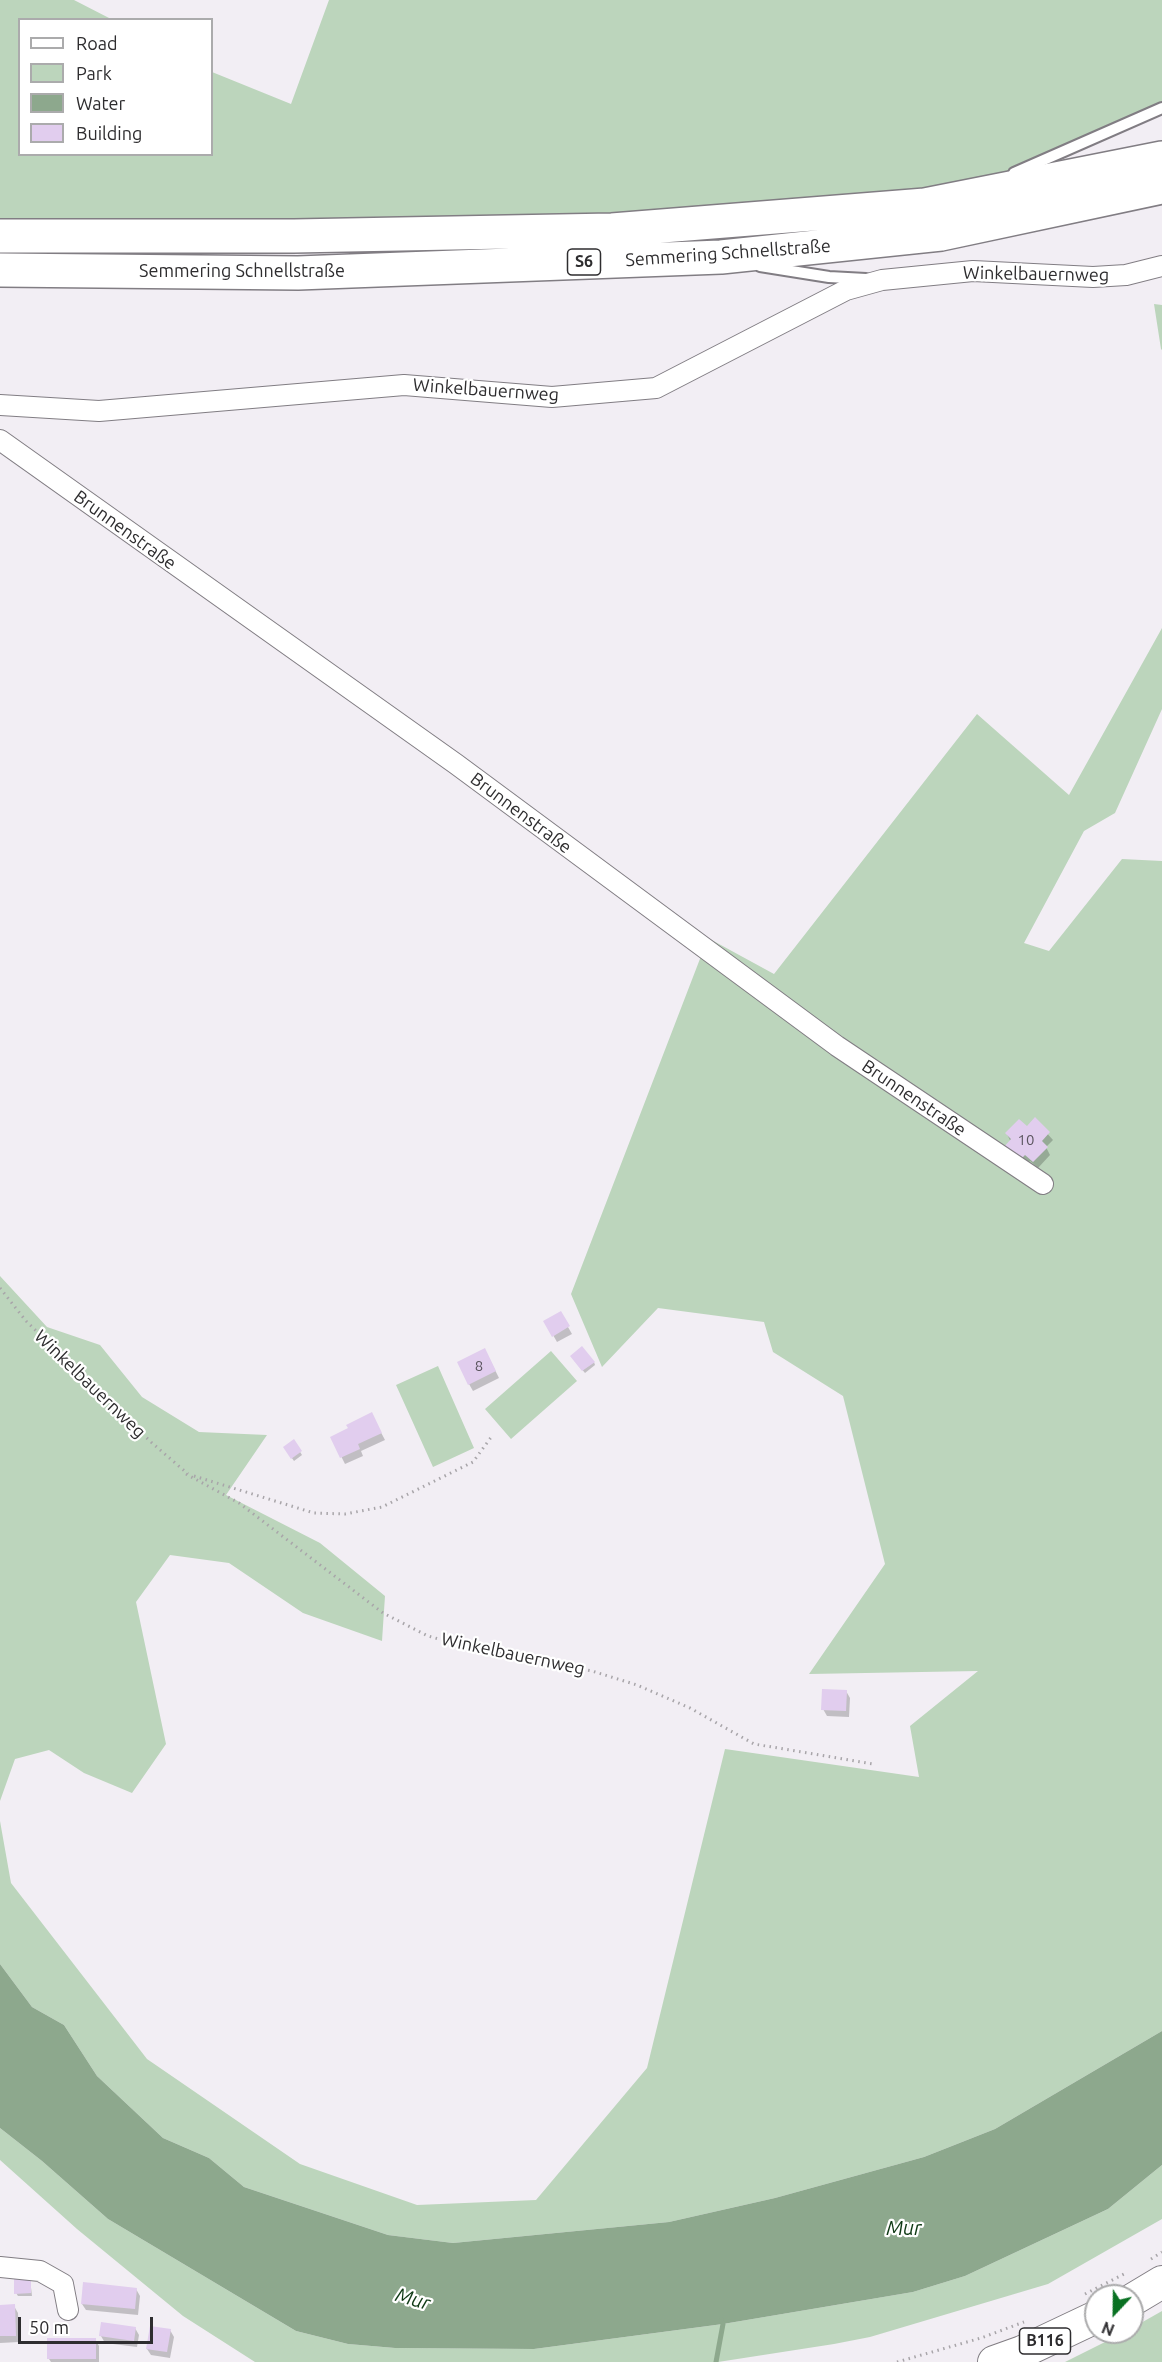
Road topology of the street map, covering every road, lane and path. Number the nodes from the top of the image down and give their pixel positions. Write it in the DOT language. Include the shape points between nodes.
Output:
graph roads {
  1 [pos="1162,108"];
  2 [pos="1162,158"];
  3 [pos="1162,187"];
  4 [pos="925,206"];
  5 [pos="0,236"];
  6 [pos="721,257"];
  7 [pos="1162,266"];
  8 [pos="0,270"];
  9 [pos="882,280"];
  10 [pos="0,405"];
  11 [pos="0,440"];
  12 [pos="1043,1184"];
  13 [pos="0,1288"];
  14 [pos="492,1436"];
  15 [pos="186,1474"];
  16 [pos="873,1764"];
  17 [pos="1162,2252"];
  18 [pos="0,2267"];
  19 [pos="1133,2269"];
  20 [pos="1152,2272"];
  21 [pos="1115,2284"];
  22 [pos="1084,2309"];
  23 [pos="68,2310"];
  24 [pos="1025,2322"];
  25 [pos="897,2362"];
  26 [pos="994,2362"];
  1 -- 4 [label="lane" via="1014,173"];
  2 -- 4 [label="highway, Semmering Schnellstraße / S6"];
  3 -- 6 [label="highway, Semmering Schnellstraße / S6" via="941,234"];
  4 -- 5 [label="highway, Semmering Schnellstraße / S6" via="612,230"];
  6 -- 8 [label="highway, Semmering Schnellstraße / S6" via="298,273"];
  6 -- 9 [label="lane" via="829,277"];
  7 -- 9 [label="street, Winkelbauernweg" via="1126,275 1093,277 972,271"];
  9 -- 10 [label="street, Winkelbauernweg" via="846,290 656,388 552,397 404,385 99,411"];
  11 -- 12 [label="street, Brunnenstraße" via="456,764 837,1046"];
  13 -- 15 [label="path, Winkelbauernweg" via="26,1321"];
  14 -- 15 [label="path, Winkelbauernweg" via="473,1462 382,1507 345,1514 314,1513"];
  15 -- 16 [label="path, Winkelbauernweg" via="239,1503 383,1613 428,1636 592,1671 637,1685 690,1707 754,1744"];
  17 -- 20 [label="path"];
  18 -- 23 [label="street" via="40,2271 63,2284"];
  19 -- 21 [label="path"];
  22 -- 26 [label="main road, B116" via="1022,2352"];
  24 -- 25 [label="path"];
}
